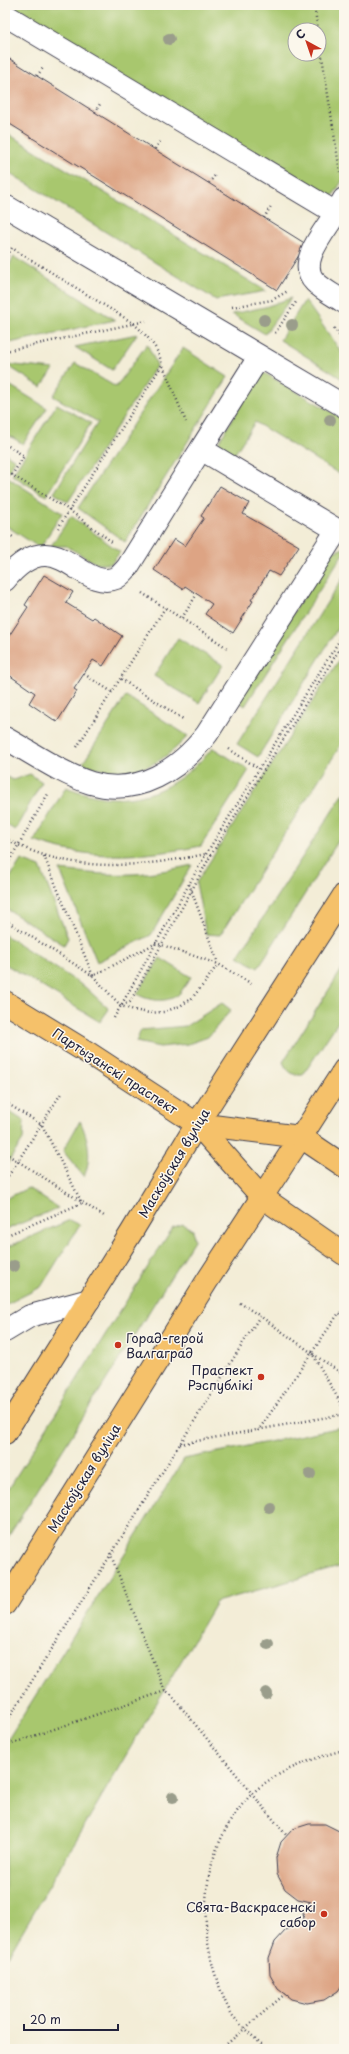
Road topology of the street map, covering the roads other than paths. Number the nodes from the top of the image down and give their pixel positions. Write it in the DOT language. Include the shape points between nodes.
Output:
graph roads {
  1 [pos="5,15"];
  2 [pos="341,204"];
  3 [pos="5,210"];
  4 [pos="344,302"];
  5 [pos="259,357"];
  6 [pos="344,406"];
  7 [pos="201,449"];
  8 [pos="5,580"];
  9 [pos="5,738"];
  10 [pos="344,895"];
  11 [pos="5,1002"];
  12 [pos="344,1070"];
  13 [pos="197,1124"];
  14 [pos="301,1137"];
  15 [pos="344,1166"];
  16 [pos="262,1197"];
  17 [pos="344,1254"];
  18 [pos="88,1300"];
  19 [pos="5,1331"];
  20 [pos="5,1432"];
  21 [pos="5,1604"];
  1 -- 2 [label="lane"];
  2 -- 4 [label="lane" via="308,261 308,270 318,285"];
  3 -- 5 [label="lane" via="7,207"];
  5 -- 6 [label="lane"];
  5 -- 7 [label="lane"];
  7 -- 8 [label="lane" via="127,568 116,578 104,579 93,576 58,557 41,555 26,561"];
  7 -- 9 [label="lane" via="337,530 207,734 186,759 168,772 133,785 113,787 92,783 62,770"];
  10 -- 13 [label="main road, Маскоўская вуліца"];
  11 -- 13 [label="main road, Партызанскі праспект"];
  12 -- 14 [label="main road, Маскоўская вуліца"];
  13 -- 14 [label="main road, Партызанскі праспект"];
  13 -- 16 [label="main road"];
  13 -- 18 [label="main road, Маскоўская вуліца"];
  14 -- 15 [label="main road"];
  14 -- 16 [label="main road, Маскоўская вуліца"];
  16 -- 17 [label="main road"];
  16 -- 21 [label="main road, Маскоўская вуліца"];
  18 -- 19 [label="lane" via="30,1316"];
  18 -- 20 [label="main road, Маскоўская вуліца"];
}
